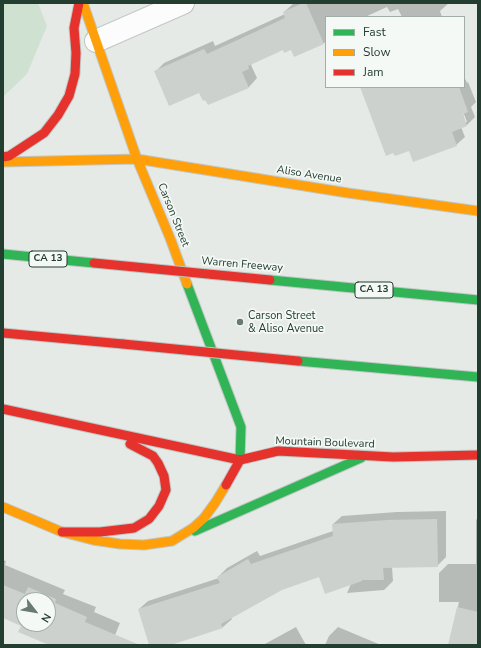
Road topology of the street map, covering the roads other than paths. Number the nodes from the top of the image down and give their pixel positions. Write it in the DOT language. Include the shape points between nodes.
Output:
graph roads {
  1 [pos="79,3"];
  2 [pos="83,3"];
  3 [pos="183,3"];
  4 [pos="96,41"];
  5 [pos="3,157"];
  6 [pos="137,159"];
  7 [pos="3,162"];
  8 [pos="478,211"];
  9 [pos="3,254"];
  10 [pos="478,300"];
  11 [pos="3,333"];
  12 [pos="478,377"];
  13 [pos="3,409"];
  14 [pos="99,431"];
  15 [pos="478,455"];
  16 [pos="365,456"];
  17 [pos="240,460"];
  18 [pos="3,507"];
  19 [pos="62,532"];
  20 [pos="172,541"];
  1 -- 5 [label="main road" via="74,28 75,74 69,96 44,132 9,156"];
  2 -- 4 [label="main road, Carson Street"];
  3 -- 4 [label="street"];
  4 -- 6 [label="main road, Carson Street"];
  6 -- 7 [label="main road, Aliso Avenue"];
  6 -- 8 [label="main road, Aliso Avenue"];
  6 -- 17 [label="main road, Carson Street" via="170,238 241,427"];
  9 -- 10 [label="main road, Warren Freeway / CA 13, bridge"];
  11 -- 12 [label="main road, bridge"];
  13 -- 14 [label="main road"];
  14 -- 17 [label="main road"];
  14 -- 19 [label="main road" via="154,456 164,476 166,490 159,506 149,519 134,528 100,532"];
  15 -- 16 [label="main road, Mountain Boulevard"];
  16 -- 17 [label="main road, Mountain Boulevard" via="278,451"];
  16 -- 20 [label="main road"];
  17 -- 20 [label="main road" via="204,518"];
  18 -- 19 [label="main road"];
  19 -- 20 [label="main road" via="120,544 144,545"];
}
